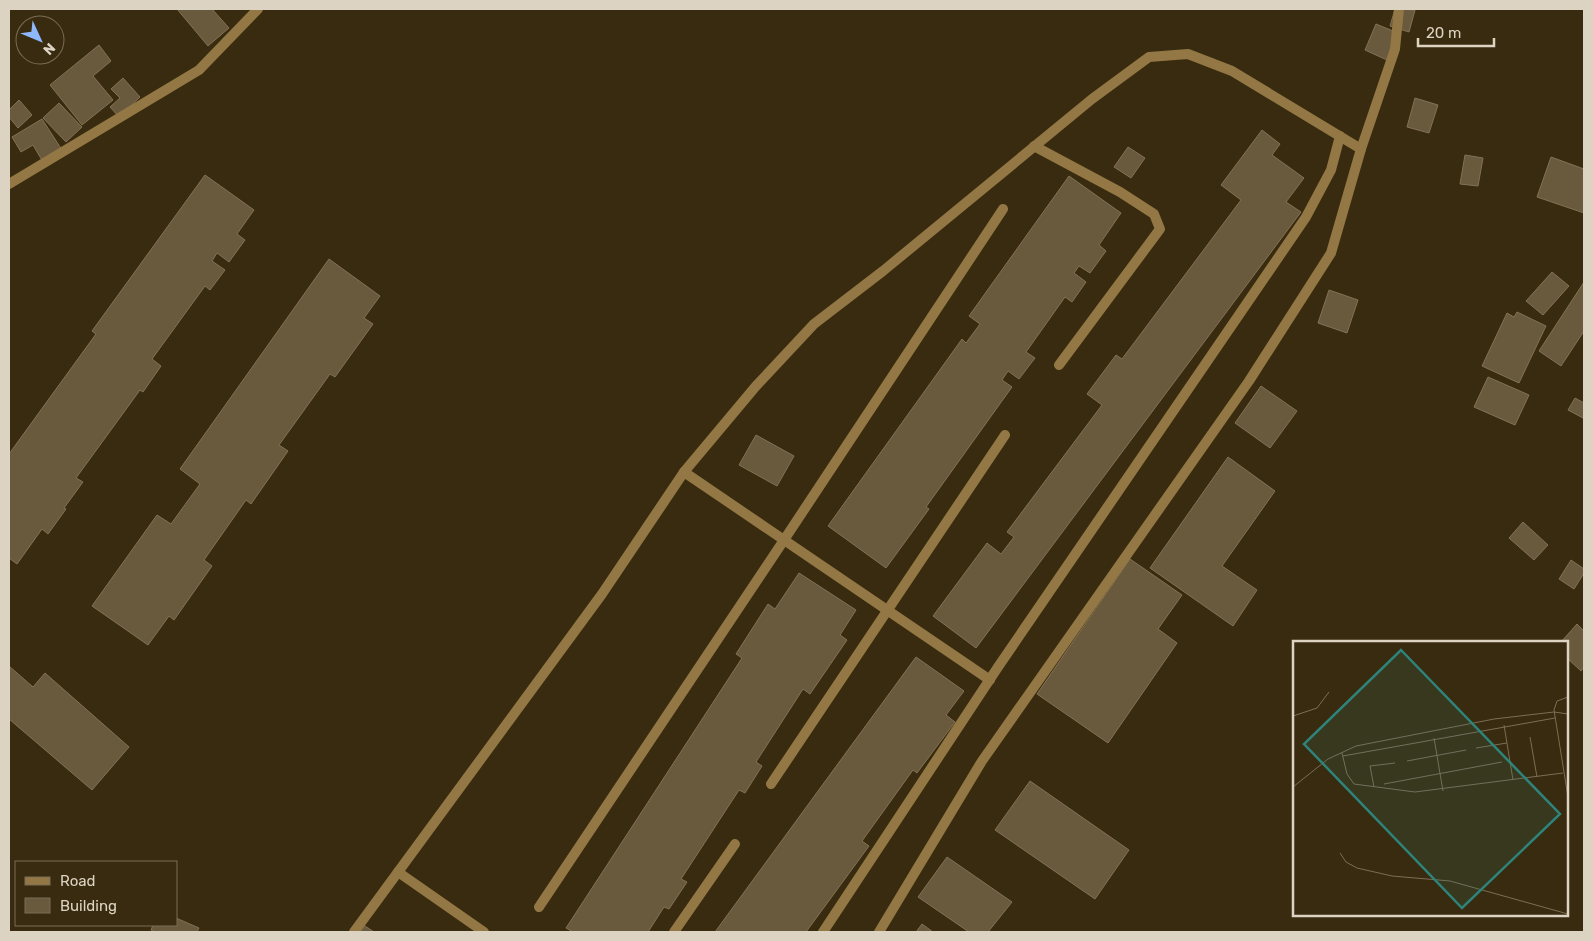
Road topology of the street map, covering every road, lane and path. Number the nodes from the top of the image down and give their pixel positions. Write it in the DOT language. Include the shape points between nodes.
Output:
graph roads {
  1 [pos="258,9"];
  2 [pos="1400,9"];
  3 [pos="1340,136"];
  4 [pos="1034,146"];
  5 [pos="1361,149"];
  6 [pos="9,184"];
  7 [pos="1003,209"];
  8 [pos="1059,365"];
  9 [pos="1006,435"];
  10 [pos="684,472"];
  11 [pos="784,540"];
  12 [pos="887,610"];
  13 [pos="990,680"];
  14 [pos="771,784"];
  15 [pos="735,844"];
  16 [pos="398,872"];
  17 [pos="539,907"];
  18 [pos="354,932"];
  19 [pos="484,932"];
  20 [pos="674,932"];
  21 [pos="822,932"];
  22 [pos="879,932"];
  1 -- 6 [label="street" via="199,70"];
  2 -- 5 [label="street" via="1395,49"];
  3 -- 4 [label="street" via="1232,71 1188,54 1149,57"];
  3 -- 5 [label="street"];
  3 -- 13 [label="street" via="1331,170 1306,217"];
  4 -- 8 [label="street" via="1154,214 1160,230"];
  4 -- 10 [label="street" via="814,324 756,386"];
  5 -- 22 [label="street" via="1331,253 1249,381 982,761"];
  7 -- 11 [label="street"];
  9 -- 12 [label="street"];
  10 -- 11 [label="street"];
  10 -- 16 [label="street" via="602,594"];
  11 -- 12 [label="street"];
  11 -- 17 [label="street"];
  12 -- 13 [label="street"];
  12 -- 14 [label="street"];
  13 -- 21 [label="street"];
  15 -- 20 [label="street"];
  16 -- 18 [label="street"];
  16 -- 19 [label="street"];
}
